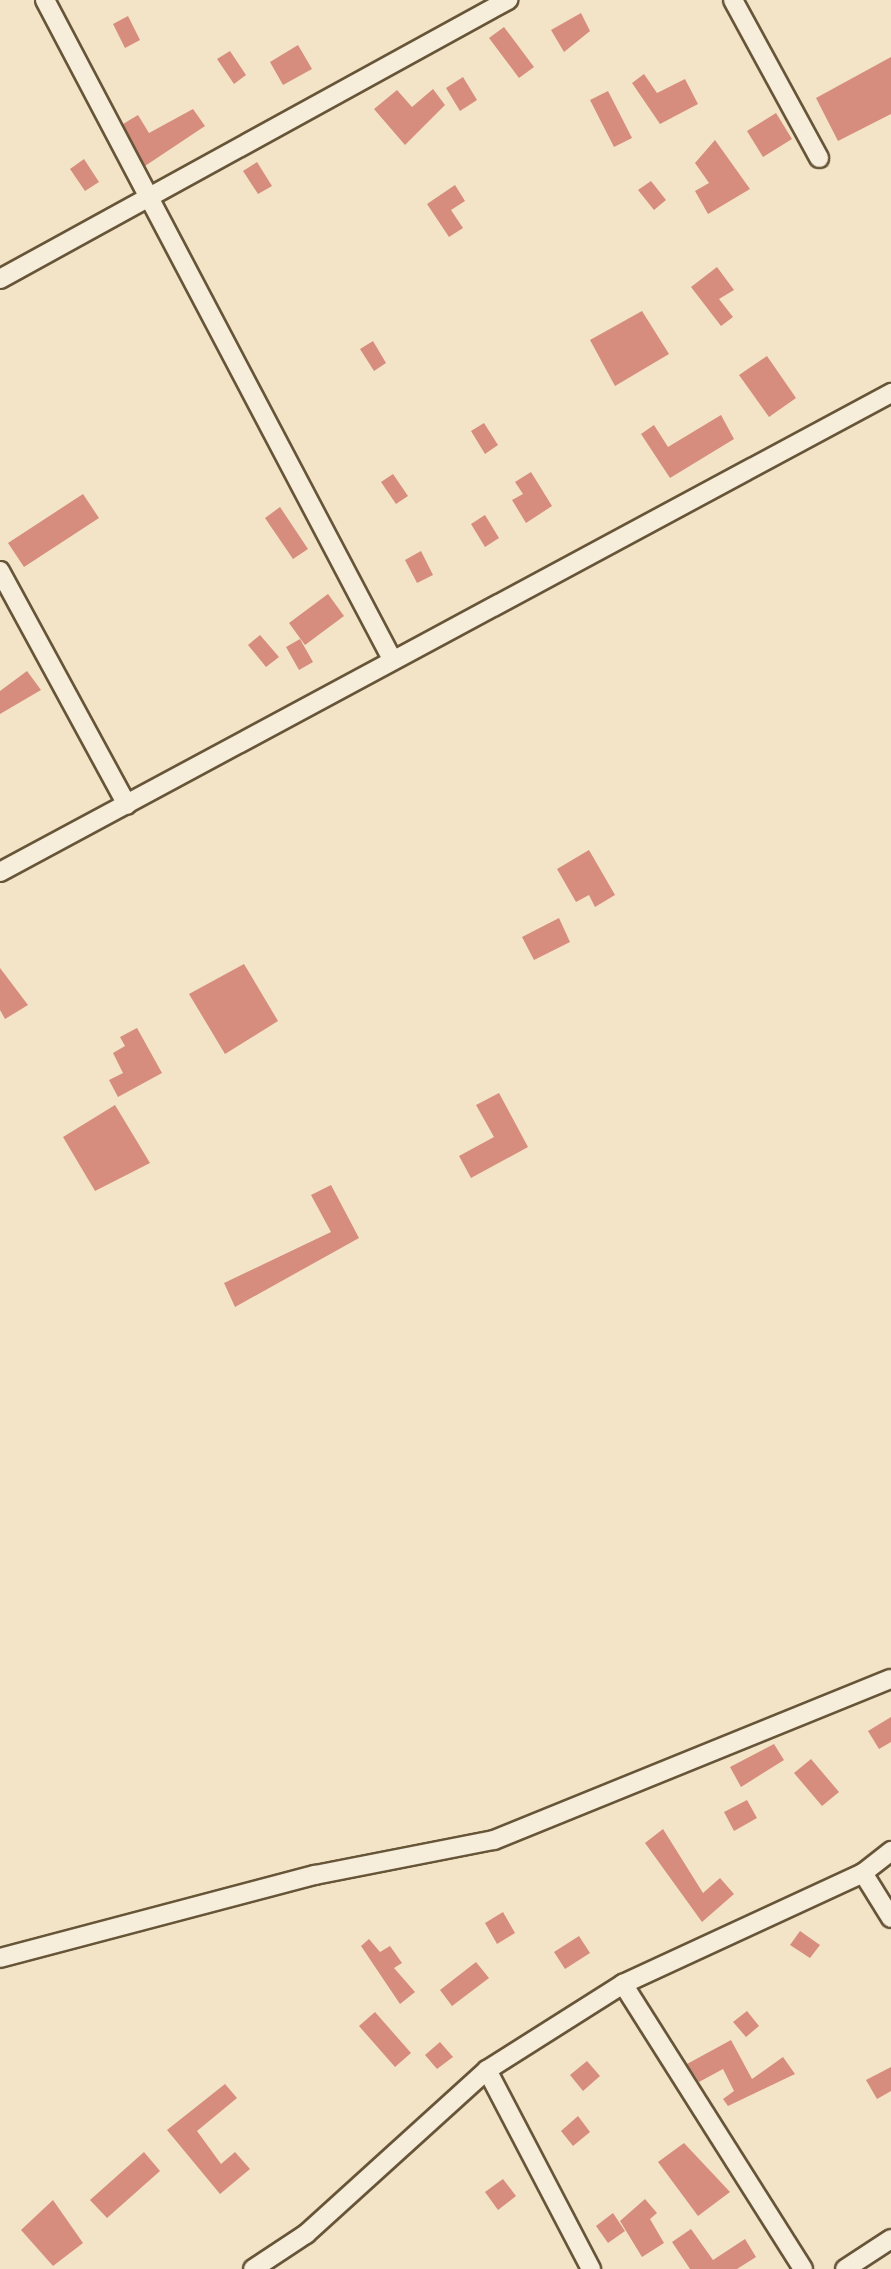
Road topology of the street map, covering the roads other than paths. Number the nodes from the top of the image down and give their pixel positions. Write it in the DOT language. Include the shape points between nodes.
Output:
graph roads {
  1 [pos="45,0"];
  2 [pos="508,0"];
  3 [pos="733,0"];
  4 [pos="819,158"];
  5 [pos="145,199"];
  6 [pos="0,279"];
  7 [pos="891,393"];
  8 [pos="0,572"];
  9 [pos="392,659"];
  10 [pos="127,806"];
  11 [pos="0,872"];
  12 [pos="891,1679"];
  13 [pos="891,1850"];
  14 [pos="863,1874"];
  15 [pos="891,1918"];
  16 [pos="0,1958"];
  17 [pos="623,1984"];
  18 [pos="486,2070"];
  19 [pos="891,2239"];
  20 [pos="584,2266"];
  21 [pos="253,2269"];
  22 [pos="803,2269"];
  23 [pos="845,2269"];
  1 -- 5 [label="street"];
  2 -- 5 [label="street"];
  3 -- 4 [label="street"];
  5 -- 6 [label="street"];
  5 -- 9 [label="street"];
  7 -- 9 [label="street"];
  8 -- 10 [label="street"];
  9 -- 10 [label="street"];
  10 -- 11 [label="street"];
  12 -- 16 [label="street" via="494,1840 315,1875"];
  13 -- 14 [label="street"];
  14 -- 15 [label="street"];
  14 -- 17 [label="street"];
  17 -- 18 [label="street"];
  17 -- 22 [label="street"];
  18 -- 20 [label="street"];
  18 -- 21 [label="street" via="306,2234"];
  19 -- 23 [label="street"];
}
